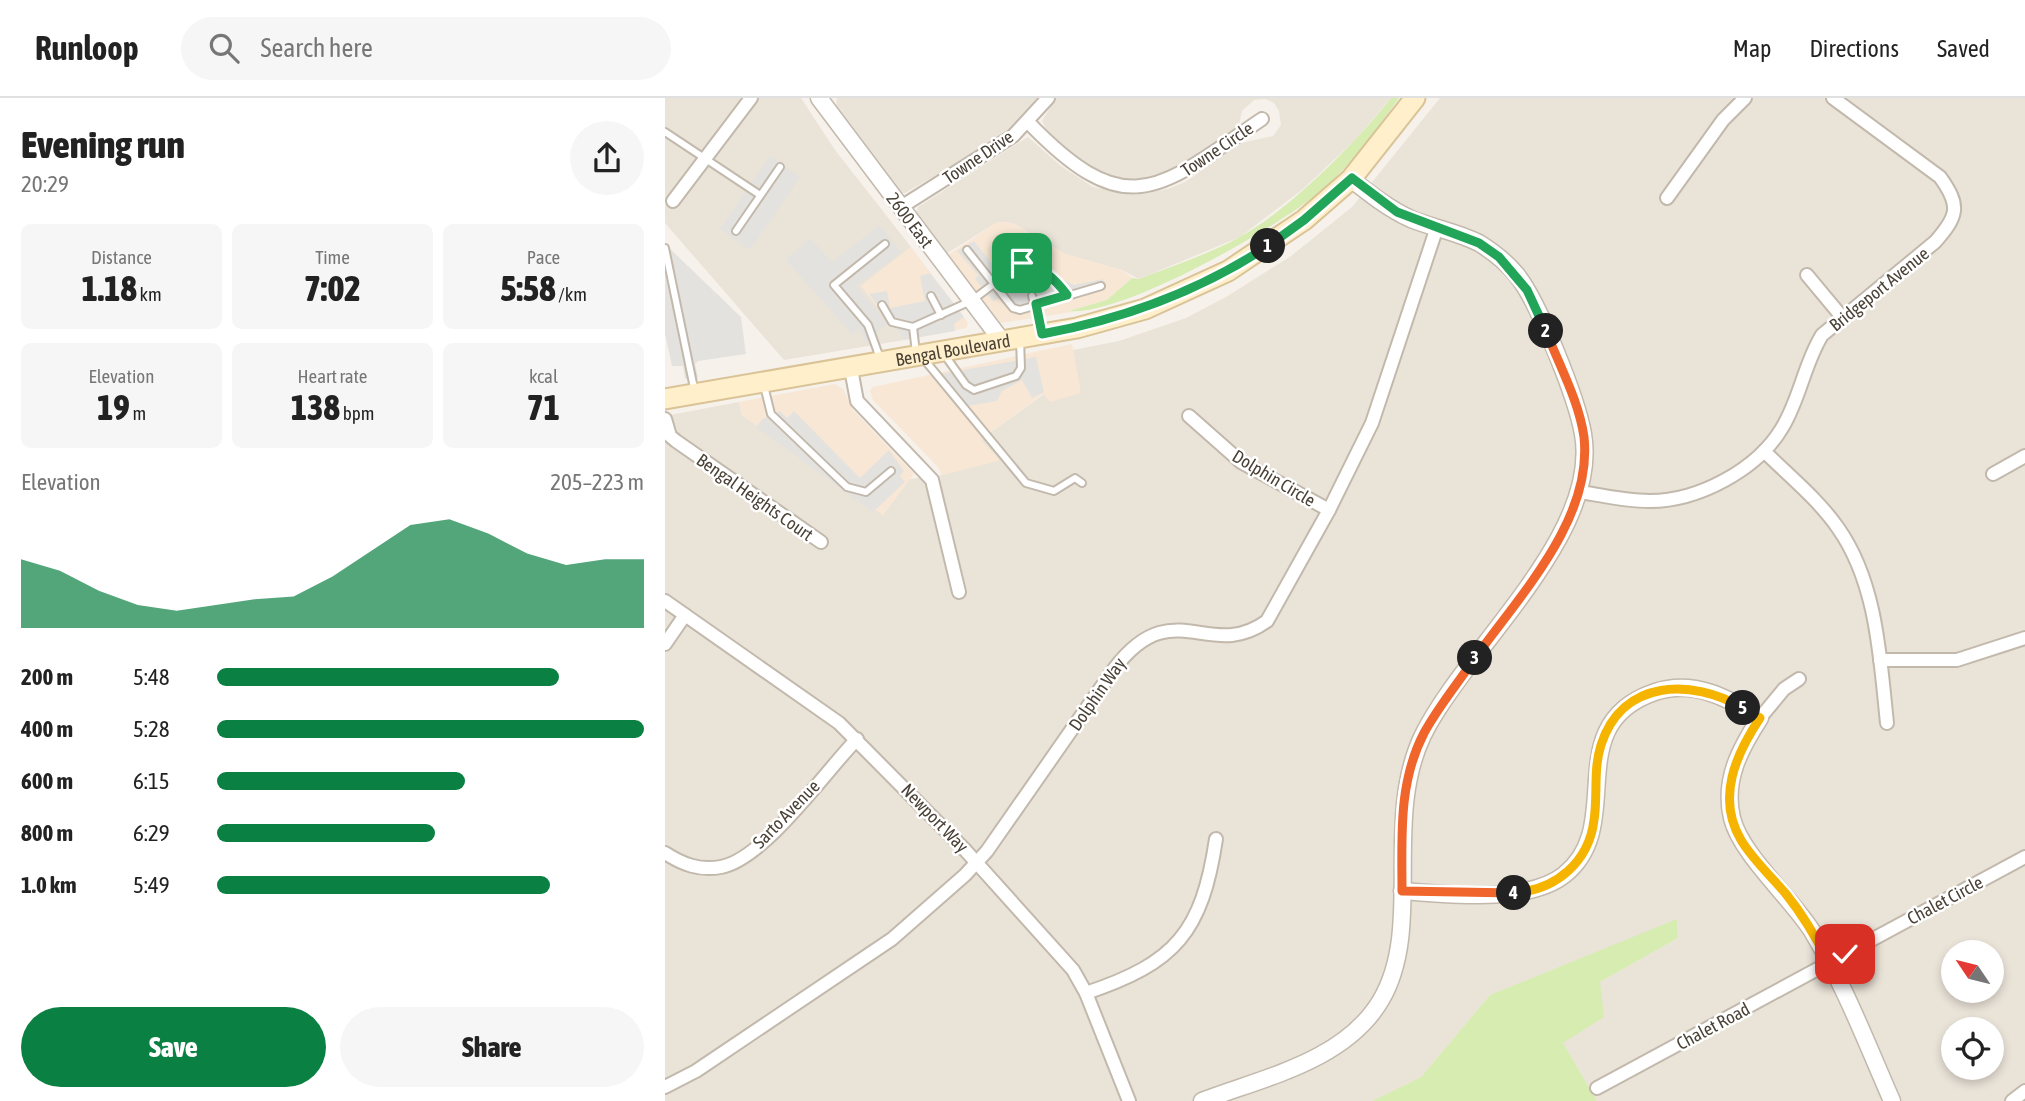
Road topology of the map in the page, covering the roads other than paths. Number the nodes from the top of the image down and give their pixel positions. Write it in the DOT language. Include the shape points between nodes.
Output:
graph roads {
  1 [pos="1048,98"];
  2 [pos="1415,98"];
  3 [pos="1745,98"];
  4 [pos="1833,98"];
  5 [pos="820,99"];
  6 [pos="745,100"];
  7 [pos="1262,119"];
  8 [pos="1028,122"];
  9 [pos="665,132"];
  10 [pos="703,158"];
  11 [pos="780,167"];
  12 [pos="1352,178"];
  13 [pos="760,195"];
  14 [pos="1667,198"];
  15 [pos="673,201"];
  16 [pos="901,207"];
  17 [pos="1437,228"];
  18 [pos="736,231"];
  19 [pos="885,244"];
  20 [pos="665,248"];
  21 [pos="967,250"];
  22 [pos="1012,270"];
  23 [pos="1807,275"];
  24 [pos="1017,276"];
  25 [pos="993,284"];
  26 [pos="1101,286"];
  27 [pos="1067,295"];
  28 [pos="931,296"];
  29 [pos="1032,296"];
  30 [pos="971,301"];
  31 [pos="1036,304"];
  32 [pos="881,305"];
  33 [pos="941,315"];
  34 [pos="1842,317"];
  35 [pos="913,327"];
  36 [pos="1042,334"];
  37 [pos="1011,340"];
  38 [pos="943,352"];
  39 [pos="919,357"];
  40 [pos="881,363"];
  41 [pos="851,369"];
  42 [pos="763,382"];
  43 [pos="695,394"];
  44 [pos="665,399"];
  45 [pos="1189,416"];
  46 [pos="665,419"];
  47 [pos="1764,450"];
  48 [pos="2025,456"];
  49 [pos="891,471"];
  50 [pos="1993,474"];
  51 [pos="1082,483"];
  52 [pos="1581,492"];
  53 [pos="1329,510"];
  54 [pos="821,542"];
  55 [pos="958,592"];
  56 [pos="665,601"];
  57 [pos="685,615"];
  58 [pos="2025,638"];
  59 [pos="665,644"];
  60 [pos="1880,660"];
  61 [pos="1799,679"];
  62 [pos="1760,718"];
  63 [pos="1887,723"];
  64 [pos="857,739"];
  65 [pos="1216,839"];
  66 [pos="665,853"];
  67 [pos="2025,857"];
  68 [pos="977,863"];
  69 [pos="1402,891"];
  70 [pos="1829,963"];
  71 [pos="1086,993"];
  72 [pos="665,1087"];
  73 [pos="1597,1088"];
  74 [pos="2025,1091"];
  75 [pos="1129,1101"];
  76 [pos="1202,1101"];
  77 [pos="1892,1101"];
  78 [pos="2012,1101"];
  1 -- 8 [label="street, Towne Drive"];
  2 -- 12 [label="main road, Bengal Boulevard"];
  3 -- 14 [label="street" via="1723,120"];
  4 -- 34 [label="street, Bridgeport Avenue" via="1940,177 1956,208 1935,242"];
  5 -- 16 [label="street, 2600 East"];
  6 -- 10 [label="street"];
  7 -- 8 [label="street, Towne Circle" via="1187,171 1147,185 1127,186 1085,174"];
  8 -- 16 [label="street, Towne Drive" via="993,150"];
  9 -- 10 [label="lane"];
  10 -- 13 [label="lane"];
  10 -- 15 [label="street"];
  11 -- 13 [label="lane"];
  12 -- 17 [label="street" via="1397,212"];
  12 -- 36 [label="main road, Bengal Boulevard" via="1277,240 1202,285 1120,317"];
  13 -- 18 [label="lane"];
  16 -- 30 [label="street, 2600 East"];
  17 -- 52 [label="street" via="1479,243 1499,257 1527,290 1584,436"];
  17 -- 53 [label="street, Dolphin Way" via="1372,423"];
  19 -- 40 [label="lane" via="834,285 868,325"];
  20 -- 43 [label="lane"];
  21 -- 25 [label="lane"];
  22 -- 24 [label="lane"];
  22 -- 25 [label="lane"];
  22 -- 27 [label="lane" via="1022,263 1031,264 1057,281"];
  23 -- 34 [label="street"];
  25 -- 30 [label="lane"];
  25 -- 31 [label="lane" via="1013,308"];
  26 -- 27 [label="lane"];
  27 -- 31 [label="lane"];
  28 -- 33 [label="lane"];
  29 -- 31 [label="lane"];
  30 -- 33 [label="lane"];
  30 -- 37 [label="street, 2600 East"];
  31 -- 36 [label="lane"];
  32 -- 35 [label="lane" via="892,322"];
  33 -- 35 [label="lane"];
  34 -- 47 [label="street, Bridgeport Avenue" via="1811,353 1793,406"];
  35 -- 39 [label="lane"];
  36 -- 37 [label="main road, Bengal Boulevard"];
  37 -- 38 [label="main road, Bengal Boulevard"];
  37 -- 38 [label="lane" via="1021,368 1016,376 974,390"];
  38 -- 39 [label="main road, Bengal Boulevard"];
  39 -- 40 [label="main road, Bengal Boulevard"];
  39 -- 51 [label="lane" via="1026,483 1054,491 1075,478"];
  40 -- 41 [label="main road, Bengal Boulevard"];
  41 -- 42 [label="main road, Bengal Boulevard"];
  41 -- 55 [label="street" via="857,401 932,480"];
  42 -- 43 [label="main road, Bengal Boulevard"];
  42 -- 49 [label="lane" via="771,414 847,487 866,492"];
  43 -- 44 [label="main road, Bengal Boulevard"];
  45 -- 53 [label="street, Dolphin Circle" via="1241,462"];
  46 -- 54 [label="street, Bengal Heights Court" via="676,441"];
  47 -- 52 [label="street, Bridgeport Avenue" via="1712,486 1682,496 1653,501"];
  47 -- 60 [label="street" via="1831,518 1847,543 1871,603"];
  48 -- 50 [label="street"];
  52 -- 69 [label="street" via="1565,530 1424,734 1405,787"];
  53 -- 68 [label="street, Dolphin Way" via="1278,605 1252,632 1236,637 1181,629 1162,631 1126,652"];
  56 -- 57 [label="street, Newport Way"];
  57 -- 59 [label="street"];
  57 -- 64 [label="street, Newport Way"];
  58 -- 60 [label="street" via="1964,659"];
  60 -- 63 [label="street"];
  61 -- 62 [label="street" via="1784,689"];
  62 -- 69 [label="street" via="1726,698 1698,689 1662,690 1641,697 1610,724 1601,744 1591,835 1565,875 1526,892"];
  62 -- 70 [label="street" via="1731,777 1733,819 1739,838 1801,914"];
  64 -- 66 [label="street, Sarto Avenue" via="774,832 739,860 702,868 682,864"];
  64 -- 68 [label="street, Newport Way"];
  65 -- 71 [label="street" via="1199,912 1183,938 1162,959 1137,974"];
  67 -- 70 [label="street, Chalet Circle"];
  68 -- 71 [label="street, Newport Way" via="1061,953"];
  68 -- 72 [label="street, Dolphin Way" via="892,939 696,1071"];
  69 -- 76 [label="street" via="1394,970 1382,999 1363,1024 1313,1059"];
  70 -- 73 [label="street, Chalet Road"];
  70 -- 77 [label="street"];
  71 -- 75 [label="street, Newport Way"];
  74 -- 78 [label="street"];
}
